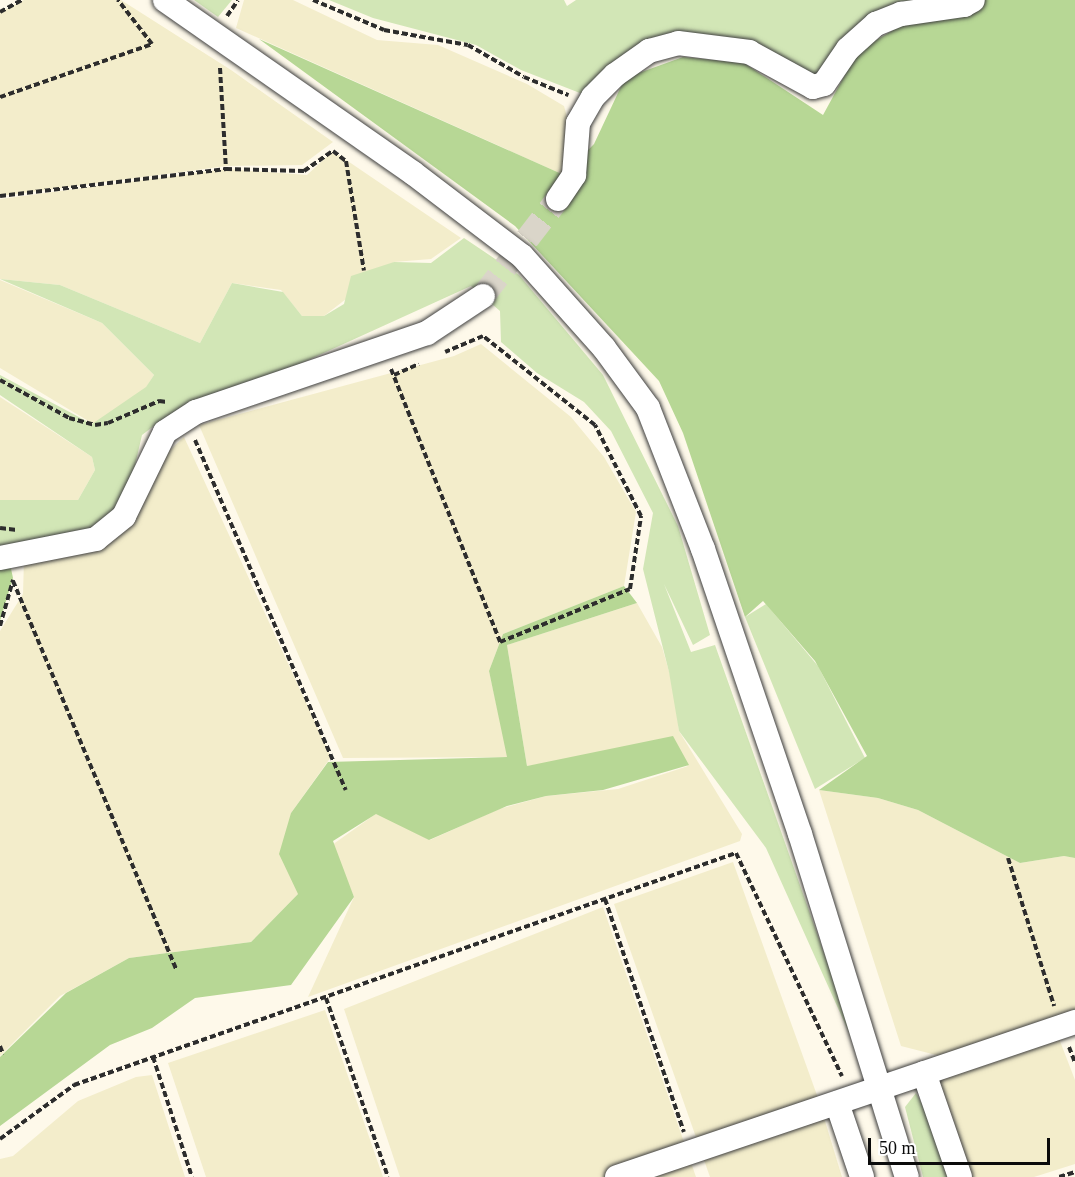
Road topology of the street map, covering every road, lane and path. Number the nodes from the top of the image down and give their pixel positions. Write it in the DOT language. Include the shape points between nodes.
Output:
graph roads {
  1 [pos="22,0"];
  2 [pos="118,0"];
  3 [pos="165,0"];
  4 [pos="313,0"];
  5 [pos="974,0"];
  6 [pos="0,12"];
  7 [pos="218,36"];
  8 [pos="0,98"];
  9 [pos="589,104"];
  10 [pos="226,169"];
  11 [pos="0,196"];
  12 [pos="558,199"];
  13 [pos="364,271"];
  14 [pos="483,296"];
  15 [pos="382,350"];
  16 [pos="433,357"];
  17 [pos="423,362"];
  18 [pos="393,375"];
  19 [pos="0,380"];
  20 [pos="186,419"];
  21 [pos="6,556"];
  22 [pos="13,581"];
  23 [pos="0,626"];
  24 [pos="346,790"];
  25 [pos="1008,858"];
  26 [pos="605,899"];
  27 [pos="176,969"];
  28 [pos="326,998"];
  29 [pos="1068,1024"];
  30 [pos="0,1046"];
  31 [pos="3,1054"];
  32 [pos="153,1057"];
  33 [pos="924,1073"];
  34 [pos="880,1088"];
  35 [pos="844,1100"];
  36 [pos="0,1139"];
  37 [pos="691,1152"];
  38 [pos="1075,1172"];
  39 [pos="192,1177"];
  40 [pos="388,1177"];
  41 [pos="617,1177"];
  42 [pos="862,1177"];
  43 [pos="907,1177"];
  44 [pos="960,1177"];
  45 [pos="1059,1177"];
  1 -- 6 [label="path"];
  2 -- 8 [label="path" via="152,44"];
  3 -- 7 [label="street"];
  4 -- 9 [label="path" via="384,30 468,45 524,77"];
  5 -- 9 [label="street" via="964,5 901,14 876,24 848,49 824,84 813,87 749,52 678,43 649,51 615,75"];
  7 -- 10 [label="path"];
  7 -- 34 [label="street" via="413,173 522,256 604,348 648,408 726,614"];
  9 -- 12 [label="street" via="578,123 574,175"];
  10 -- 11 [label="path"];
  10 -- 13 [label="path" via="304,171 333,150 346,161"];
  14 -- 15 [label="street" via="445,324"];
  15 -- 18 [label="path"];
  15 -- 20 [label="street" via="196,412"];
  16 -- 18 [label="path" via="483,336 595,425 641,516 630,589 500,642"];
  17 -- 18 [label="path"];
  19 -- 20 [label="path" via="69,418 95,425 159,401 178,403"];
  20 -- 21 [label="street" via="165,432 124,516 96,539"];
  20 -- 24 [label="path"];
  21 -- 22 [label="path"];
  22 -- 23 [label="path"];
  22 -- 27 [label="path"];
  25 -- 29 [label="path"];
  26 -- 28 [label="path"];
  26 -- 35 [label="path" via="736,853"];
  26 -- 37 [label="path"];
  28 -- 32 [label="path"];
  28 -- 40 [label="path"];
  29 -- 33 [label="street"];
  30 -- 31 [label="path"];
  32 -- 36 [label="path" via="75,1085"];
  32 -- 39 [label="path"];
  33 -- 34 [label="street"];
  33 -- 44 [label="street"];
  34 -- 35 [label="street"];
  34 -- 43 [label="street"];
  35 -- 37 [label="street"];
  35 -- 42 [label="street"];
  37 -- 41 [label="street"];
  38 -- 45 [label="path"];
}
